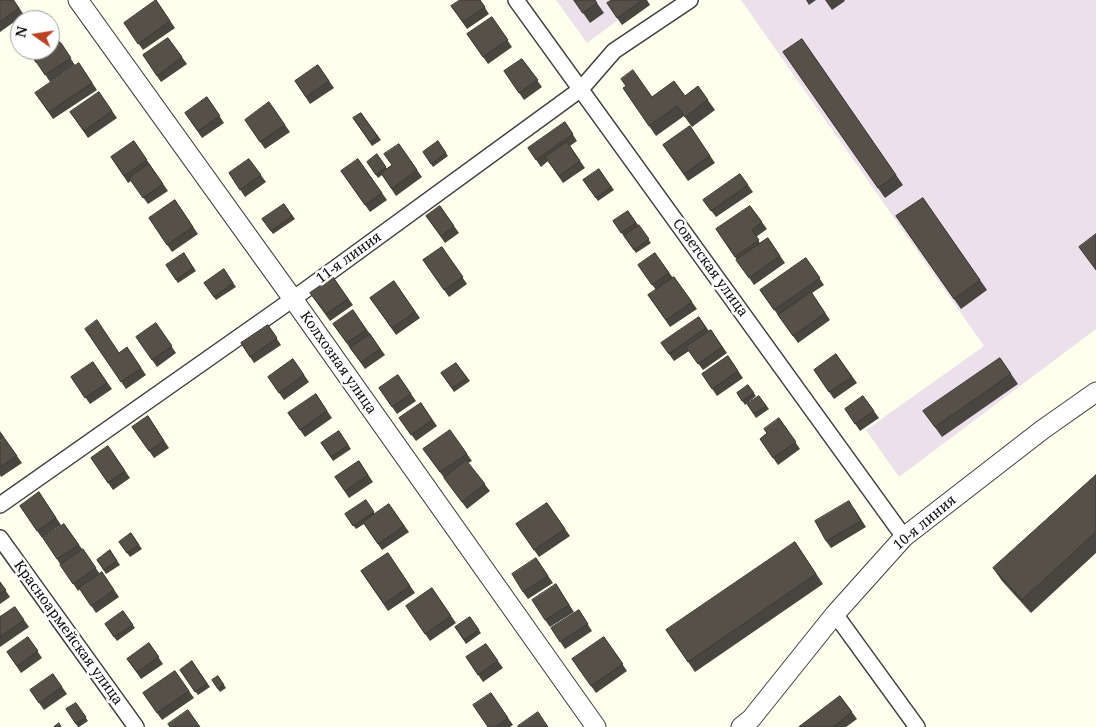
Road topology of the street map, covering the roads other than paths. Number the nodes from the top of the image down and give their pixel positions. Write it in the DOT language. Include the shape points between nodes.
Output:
graph roads {
  1 [pos="78,0"];
  2 [pos="516,0"];
  3 [pos="690,0"];
  4 [pos="581,89"];
  5 [pos="293,298"];
  6 [pos="1096,392"];
  7 [pos="0,505"];
  8 [pos="904,537"];
  9 [pos="0,538"];
  10 [pos="835,614"];
  11 [pos="136,727"];
  12 [pos="596,727"];
  13 [pos="741,727"];
  14 [pos="917,727"];
  1 -- 5 [label="street, Колхозная улица"];
  2 -- 4 [label="street, Советская улица"];
  3 -- 4 [label="street, 11-я линия" via="614,51"];
  4 -- 5 [label="street, 11-я линия"];
  4 -- 8 [label="street, Советская улица"];
  5 -- 7 [label="street, 11-я линия"];
  5 -- 12 [label="street, Колхозная улица"];
  6 -- 8 [label="street, 10-я линия"];
  8 -- 10 [label="street, 10-я линия"];
  9 -- 11 [label="street, Красноармейская улица"];
  10 -- 13 [label="street, 10-я линия" via="751,719"];
  10 -- 14 [label="street"];
}
